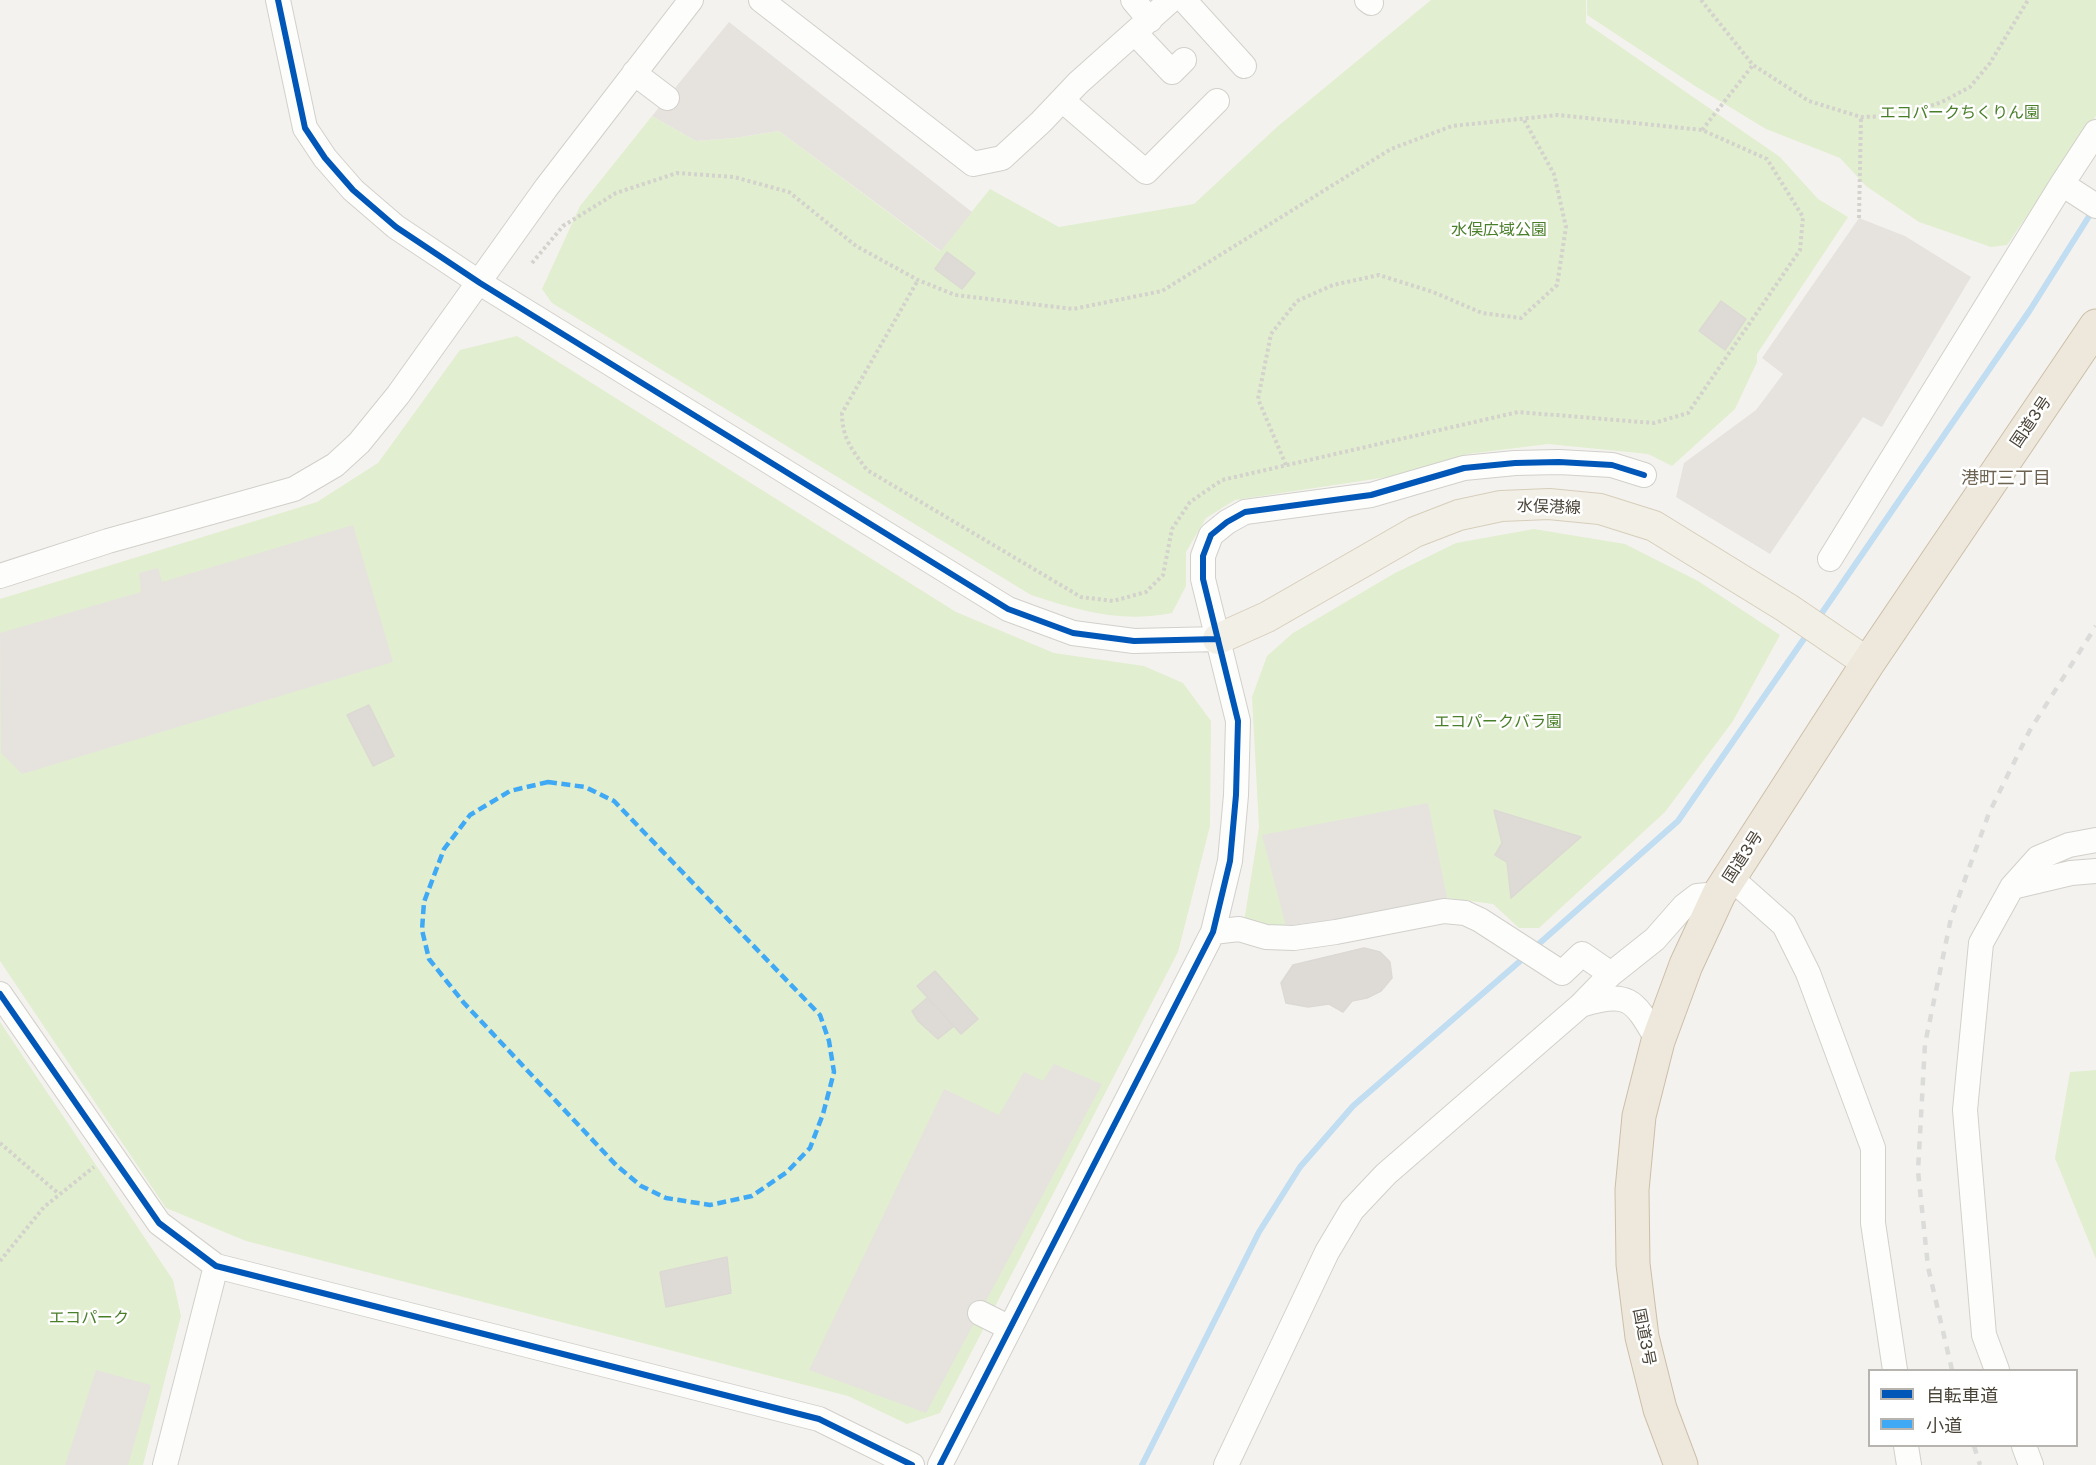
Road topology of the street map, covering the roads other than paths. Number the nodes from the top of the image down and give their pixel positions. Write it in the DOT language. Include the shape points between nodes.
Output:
graph roads {
  1 [pos="278,0"];
  2 [pos="691,0"];
  3 [pos="1133,0"];
  4 [pos="1171,0"];
  5 [pos="1184,0"];
  6 [pos="775,5"];
  7 [pos="1142,26"];
  8 [pos="1244,66"];
  9 [pos="1172,72"];
  10 [pos="634,73"];
  11 [pos="667,98"];
  12 [pos="1062,100"];
  13 [pos="1217,100"];
  14 [pos="2096,132"];
  15 [pos="2062,184"];
  16 [pos="2096,206"];
  17 [pos="480,283"];
  18 [pos="2096,326"];
  19 [pos="1644,475"];
  20 [pos="1830,559"];
  21 [pos="0,576"];
  22 [pos="1218,639"];
  23 [pos="1856,655"];
  24 [pos="2096,840"];
  25 [pos="2096,871"];
  26 [pos="1724,885"];
  27 [pos="2012,887"];
  28 [pos="1213,932"];
  29 [pos="1611,974"];
  30 [pos="0,994"];
  31 [pos="1581,1005"];
  32 [pos="1658,1041"];
  33 [pos="216,1266"];
  34 [pos="980,1313"];
  35 [pos="1010,1328"];
  36 [pos="1894,1369"];
  37 [pos="1996,1369"];
  38 [pos="1906,1447"];
  39 [pos="2024,1447"];
  40 [pos="165,1465"];
  41 [pos="912,1465"];
  42 [pos="940,1465"];
  43 [pos="1226,1465"];
  44 [pos="1682,1465"];
  45 [pos="1909,1465"];
  46 [pos="2031,1465"];
  1 -- 17 [label="street" via="305,128 326,158 352,190 396,227"];
  2 -- 10 [label="street"];
  3 -- 7 [label="street"];
  4 -- 7 [label="street"];
  5 -- 8 [label="street"];
  6 -- 12 [label="street" via="973,164 1002,158"];
  7 -- 9 [label="street"];
  7 -- 12 [label="street"];
  10 -- 11 [label="street"];
  10 -- 17 [label="street"];
  12 -- 13 [label="street" via="1146,172"];
  14 -- 15 [label="street"];
  15 -- 16 [label="street"];
  15 -- 20 [label="street"];
  17 -- 21 [label="street" via="398,395 359,443 335,465 294,489"];
  17 -- 22 [label="street" via="1008,609 1073,633 1134,641"];
  18 -- 23 [label="highway, 国道3号"];
  19 -- 22 [label="street" via="1612,465 1515,463 1464,468 1371,495 1245,512 1211,535 1203,556 1203,579"];
  22 -- 23 [label="main road, 水俣港線" via="1267,617 1415,532 1459,515 1501,506 1548,504 1600,509 1654,526"];
  22 -- 28 [label="street" via="1238,721 1230,861"];
  23 -- 26 [label="highway, 国道3号"];
  24 -- 27 [label="street" via="2069,845 2038,858"];
  25 -- 27 [label="street"];
  26 -- 29 [label="street" via="1690,901 1654,939"];
  26 -- 32 [label="highway, 国道3号" via="1686,965"];
  26 -- 36 [label="street" via="1784,925 1808,973 1873,1148 1874,1223"];
  27 -- 37 [label="street" via="1981,943 1965,1110 1984,1335"];
  28 -- 29 [label="street" via="1239,929 1266,937 1293,938 1444,911 1465,913 1562,973 1582,954"];
  28 -- 35 [label="street"];
  29 -- 31 [label="street"];
  30 -- 33 [label="street" via="159,1223"];
  31 -- 32 [label="street" via="1605,998 1625,999 1638,1009"];
  31 -- 43 [label="street" via="1386,1174 1352,1210 1327,1252"];
  32 -- 44 [label="highway, 国道3号" via="1639,1116 1632,1190 1633,1264 1642,1338 1660,1409"];
  33 -- 40 [label="street"];
  33 -- 41 [label="street" via="819,1419"];
  34 -- 35 [label="street"];
  35 -- 42 [label="street"];
  38 -- 45 [label="street"];
  39 -- 46 [label="street"];
}
